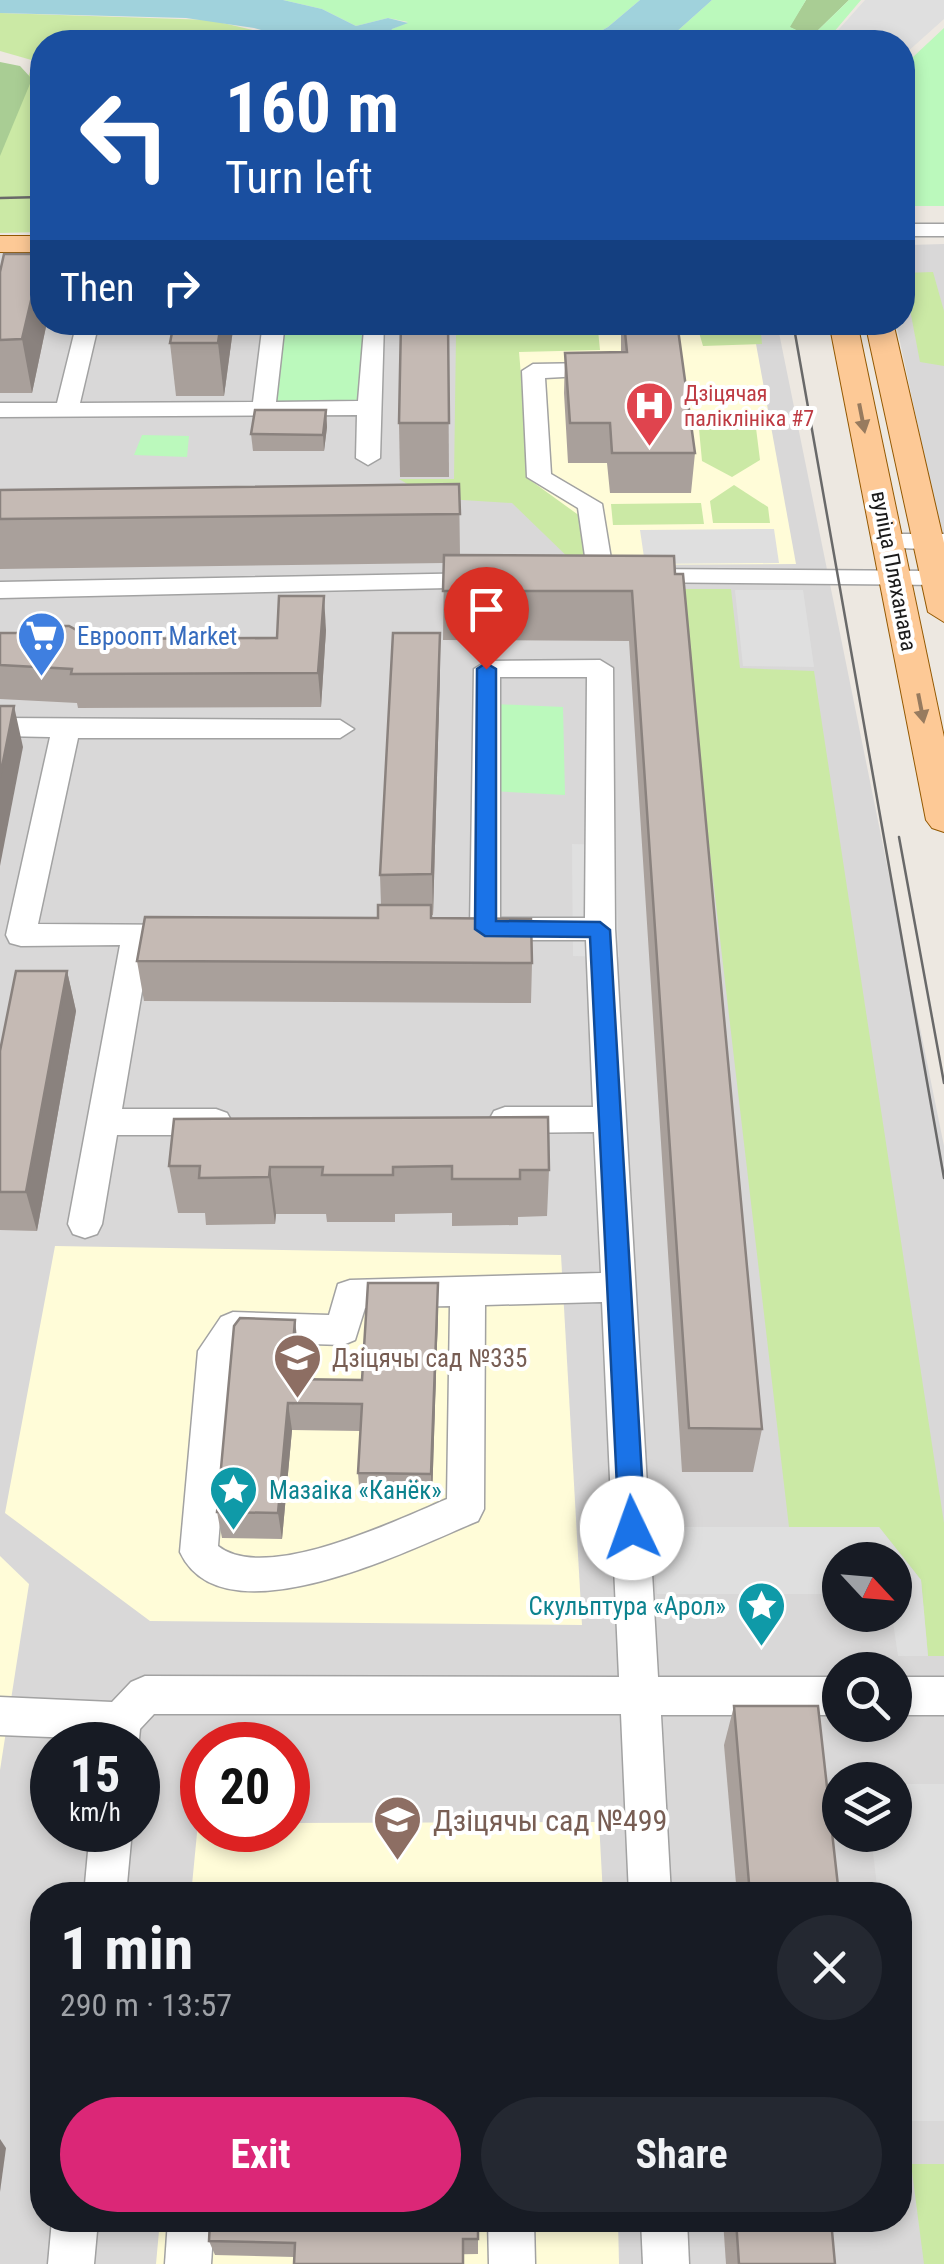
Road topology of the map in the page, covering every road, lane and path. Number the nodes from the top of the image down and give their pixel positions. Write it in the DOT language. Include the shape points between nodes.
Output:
graph roads {
  1 [pos="915,230"];
  2 [pos="944,230"];
  3 [pos="0,244"];
  4 [pos="30,244"];
  5 [pos="85,335"];
  6 [pos="273,335"];
  7 [pos="374,335"];
  8 [pos="847,335"];
  9 [pos="882,335"];
  10 [pos="592,370"];
  11 [pos="369,408"];
  12 [pos="0,410"];
  13 [pos="67,410"];
  14 [pos="264,410"];
  15 [pos="368,458"];
  16 [pos="889,542"];
  17 [pos="937,542"];
  18 [pos="895,578"];
  19 [pos="937,579"];
  20 [pos="517,580"];
  21 [pos="0,590"];
  22 [pos="944,612"];
  23 [pos="0,727"];
  24 [pos="66,729"];
  25 [pos="340,729"];
  26 [pos="944,820"];
  27 [pos="600,930"];
  28 [pos="215,933"];
  29 [pos="137,934"];
  30 [pos="609,1119"];
  31 [pos="464,1120"];
  32 [pos="252,1121"];
  33 [pos="101,1122"];
  34 [pos="85,1224"];
  35 [pos="620,1287"];
  36 [pos="468,1288"];
  37 [pos="638,1696"];
  38 [pos="822,1696"];
  39 [pos="912,1696"];
  40 [pos="944,1696"];
  41 [pos="0,1716"];
  42 [pos="42,1722"];
  43 [pos="127,1722"];
  44 [pos="109,1852"];
  45 [pos="106,1882"];
  46 [pos="650,1882"];
  47 [pos="74,2232"];
  48 [pos="190,2232"];
  49 [pos="511,2232"];
  50 [pos="665,2232"];
  51 [pos="71,2264"];
  52 [pos="188,2264"];
  53 [pos="512,2264"];
  54 [pos="666,2264"];
  1 -- 2 [label="street"];
  3 -- 4 [label="main road"];
  5 -- 13 [label="street"];
  6 -- 14 [label="street"];
  7 -- 11 [label="street"];
  8 -- 16 [label="main road, вуліца Пляханава, one-way"];
  9 -- 17 [label="main road, вуліца Пляханава"];
  10 -- 18 [label="street" via="534,371 539,477 590,504 591,578 762,584"];
  11 -- 14 [label="street"];
  11 -- 15 [label="street"];
  12 -- 13 [label="street"];
  13 -- 14 [label="street"];
  16 -- 17 [label="street"];
  16 -- 18 [label="main road, вуліца Пляханава"];
  17 -- 19 [label="main road, вуліца Пляханава"];
  18 -- 19 [label="street"];
  18 -- 26 [label="main road, вуліца Пляханава, one-way"];
  19 -- 22 [label="main road, вуліца Пляханава"];
  20 -- 21 [label="street"];
  23 -- 24 [label="street"];
  24 -- 25 [label="street"];
  24 -- 29 [label="street" via="21,935"];
  27 -- 27 [label="street" via="600,668 486,669 475,929"];
  27 -- 30 [label="street"];
  28 -- 29 [label="street"];
  29 -- 33 [label="street"];
  30 -- 31 [label="street"];
  30 -- 35 [label="street"];
  32 -- 33 [label="street"];
  33 -- 34 [label="street"];
  35 -- 36 [label="street"];
  35 -- 37 [label="street"];
  36 -- 36 [label="street" via="350,1294 343,1330 233,1328 216,1351 198,1552 228,1572 299,1569 465,1509"];
  37 -- 38 [label="street"];
  37 -- 43 [label="street" via="145,1695"];
  37 -- 46 [label="street"];
  39 -- 40 [label="street"];
  41 -- 42 [label="street"];
  44 -- 45 [label="street"];
  47 -- 51 [label="street"];
  48 -- 52 [label="street"];
  49 -- 53 [label="street"];
  50 -- 54 [label="street"];
}
